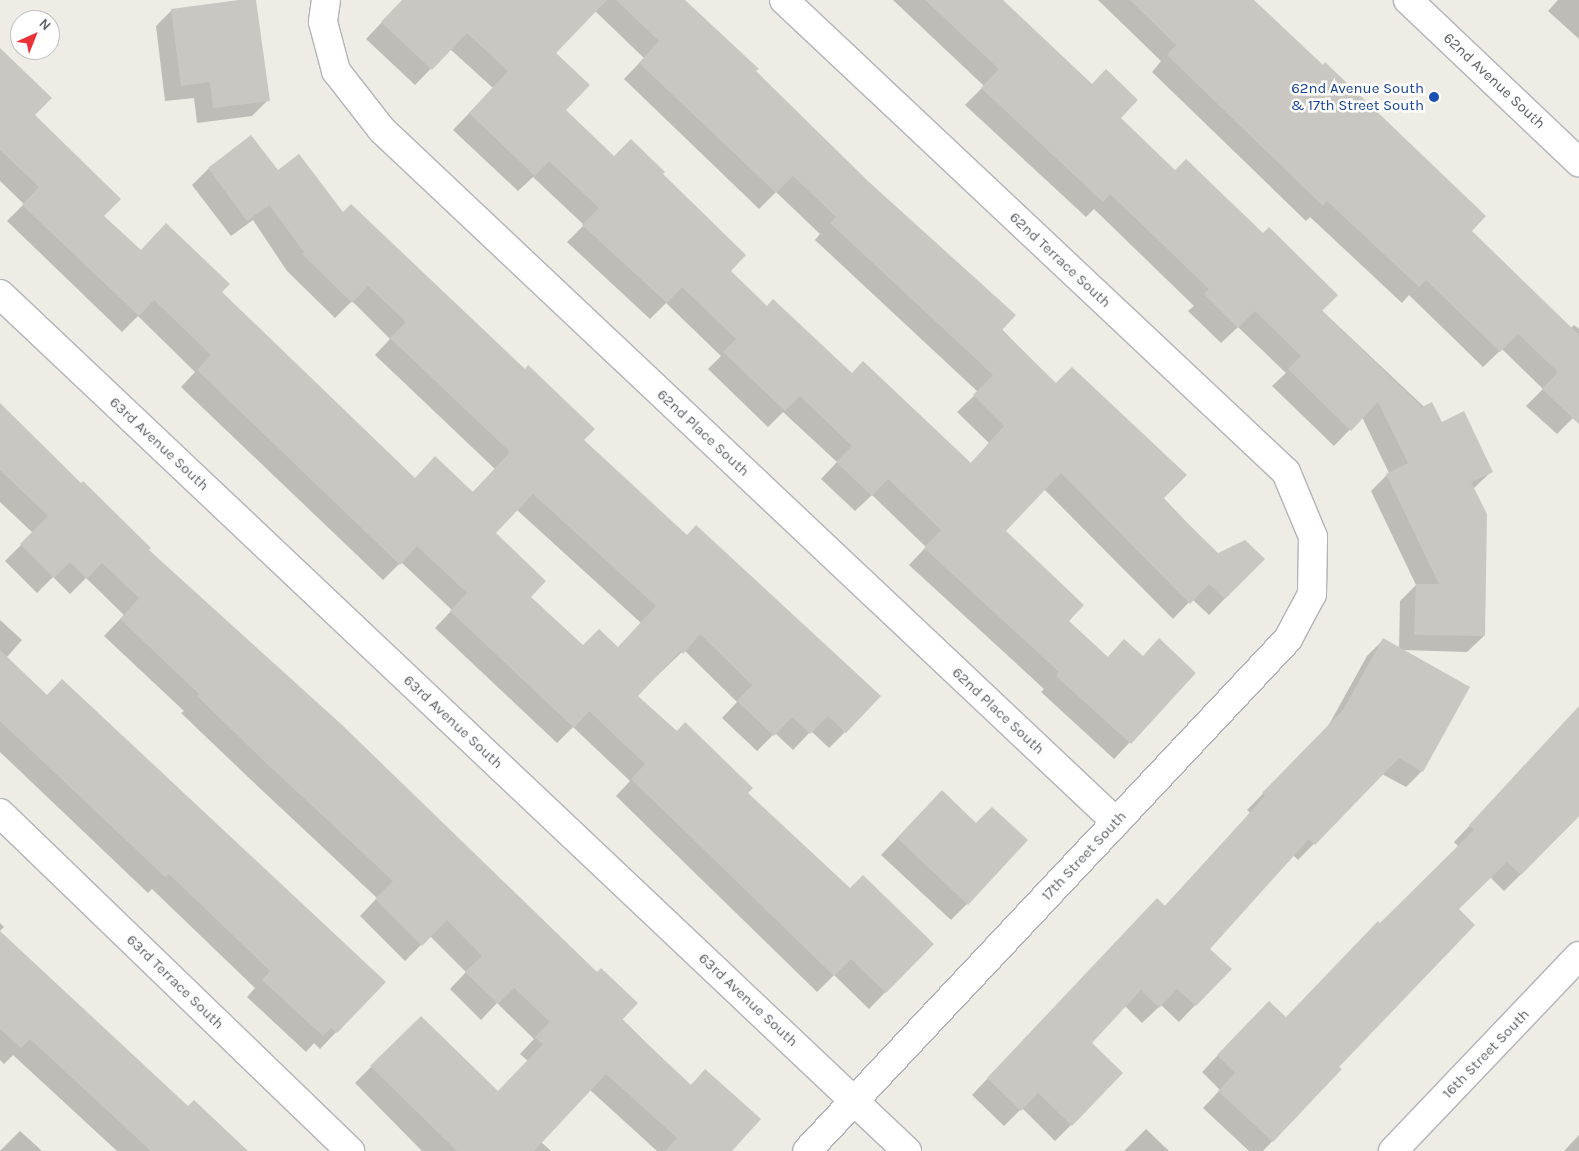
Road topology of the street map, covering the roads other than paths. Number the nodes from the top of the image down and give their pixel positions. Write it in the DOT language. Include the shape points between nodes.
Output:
graph roads {
  1 [pos="784,0"];
  2 [pos="1408,0"];
  3 [pos="325,11"];
  4 [pos="1579,162"];
  5 [pos="0,294"];
  6 [pos="1313,537"];
  7 [pos="0,813"];
  8 [pos="1116,822"];
  9 [pos="1579,956"];
  10 [pos="854,1101"];
  11 [pos="350,1151"];
  12 [pos="807,1151"];
  13 [pos="907,1151"];
  14 [pos="1392,1151"];
  1 -- 6 [label="street, 62nd Terrace South" via="1286,472"];
  2 -- 4 [label="street, 62nd Avenue South"];
  3 -- 8 [label="street, 62nd Place South" via="336,71 382,130"];
  5 -- 10 [label="street, 63rd Avenue South"];
  6 -- 8 [label="street, 17th Street South" via="1312,594 1288,639"];
  7 -- 11 [label="street, 63rd Terrace South"];
  8 -- 10 [label="street, 17th Street South"];
  9 -- 14 [label="street, 16th Street South"];
  10 -- 12 [label="street, 17th Street South"];
  10 -- 13 [label="street, 63rd Avenue South"];
}
